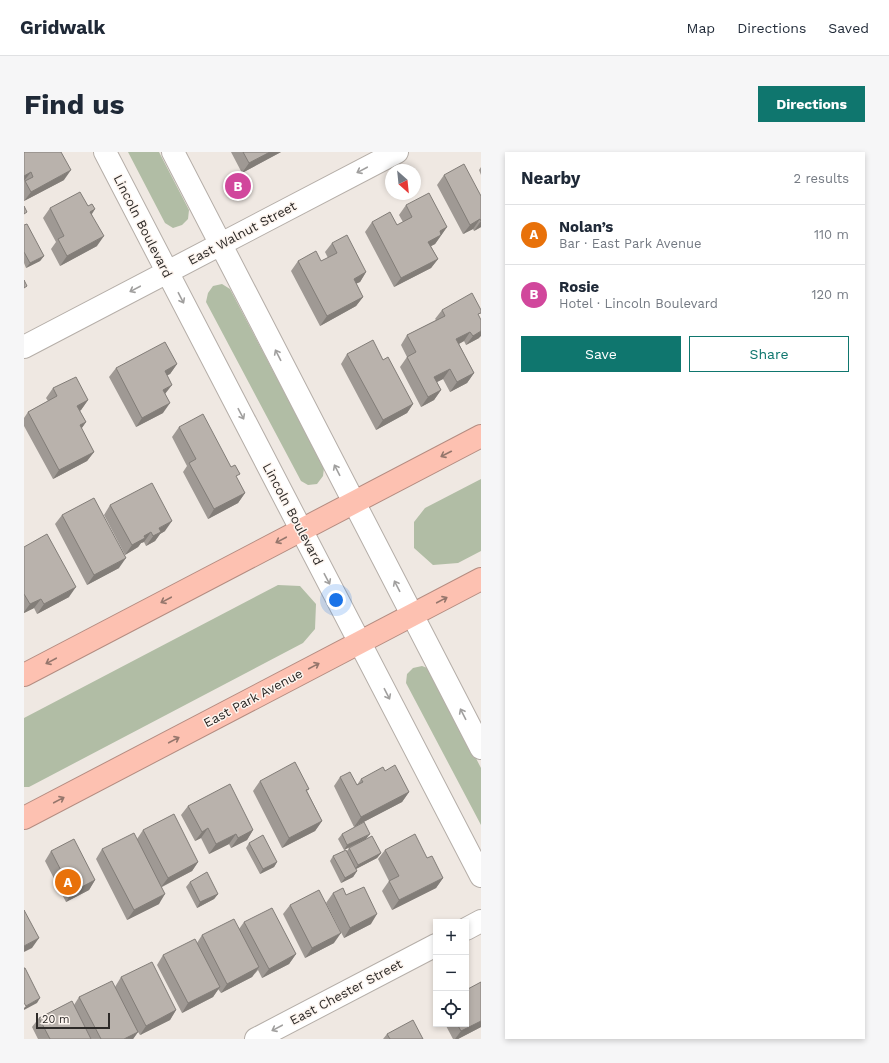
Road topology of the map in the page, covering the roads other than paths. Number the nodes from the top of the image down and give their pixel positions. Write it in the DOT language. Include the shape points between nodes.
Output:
graph roads {
  1 [pos="105,152"];
  2 [pos="173,152"];
  3 [pos="397,152"];
  4 [pos="221,244"];
  5 [pos="167,272"];
  6 [pos="24,347"];
  7 [pos="481,436"];
  8 [pos="354,502"];
  9 [pos="301,530"];
  10 [pos="481,579"];
  11 [pos="412,615"];
  12 [pos="360,642"];
  13 [pos="24,675"];
  14 [pos="481,748"];
  15 [pos="24,818"];
  16 [pos="481,876"];
  17 [pos="481,921"];
  18 [pos="469,927"];
  19 [pos="433,947"];
  20 [pos="256,1039"];
  1 -- 5 [label="street, Lincoln Boulevard"];
  2 -- 4 [label="street"];
  3 -- 4 [label="street, East Walnut Street, one-way"];
  4 -- 5 [label="street, East Walnut Street"];
  8 -- 4 [label="street, one-way"];
  5 -- 6 [label="street, East Walnut Street, one-way"];
  5 -- 9 [label="street, Lincoln Boulevard, one-way"];
  7 -- 8 [label="highway, one-way"];
  8 -- 9 [label="highway"];
  11 -- 8 [label="street, one-way"];
  9 -- 12 [label="street, Lincoln Boulevard, one-way"];
  9 -- 13 [label="highway, one-way"];
  11 -- 10 [label="highway, East Park Avenue, one-way"];
  11 -- 12 [label="highway, East Park Avenue"];
  14 -- 11 [label="street, one-way"];
  15 -- 12 [label="highway, East Park Avenue, one-way"];
  12 -- 16 [label="street, Lincoln Boulevard, one-way"];
  17 -- 18 [label="street"];
  19 -- 20 [label="street, East Chester Street, one-way"];
}
